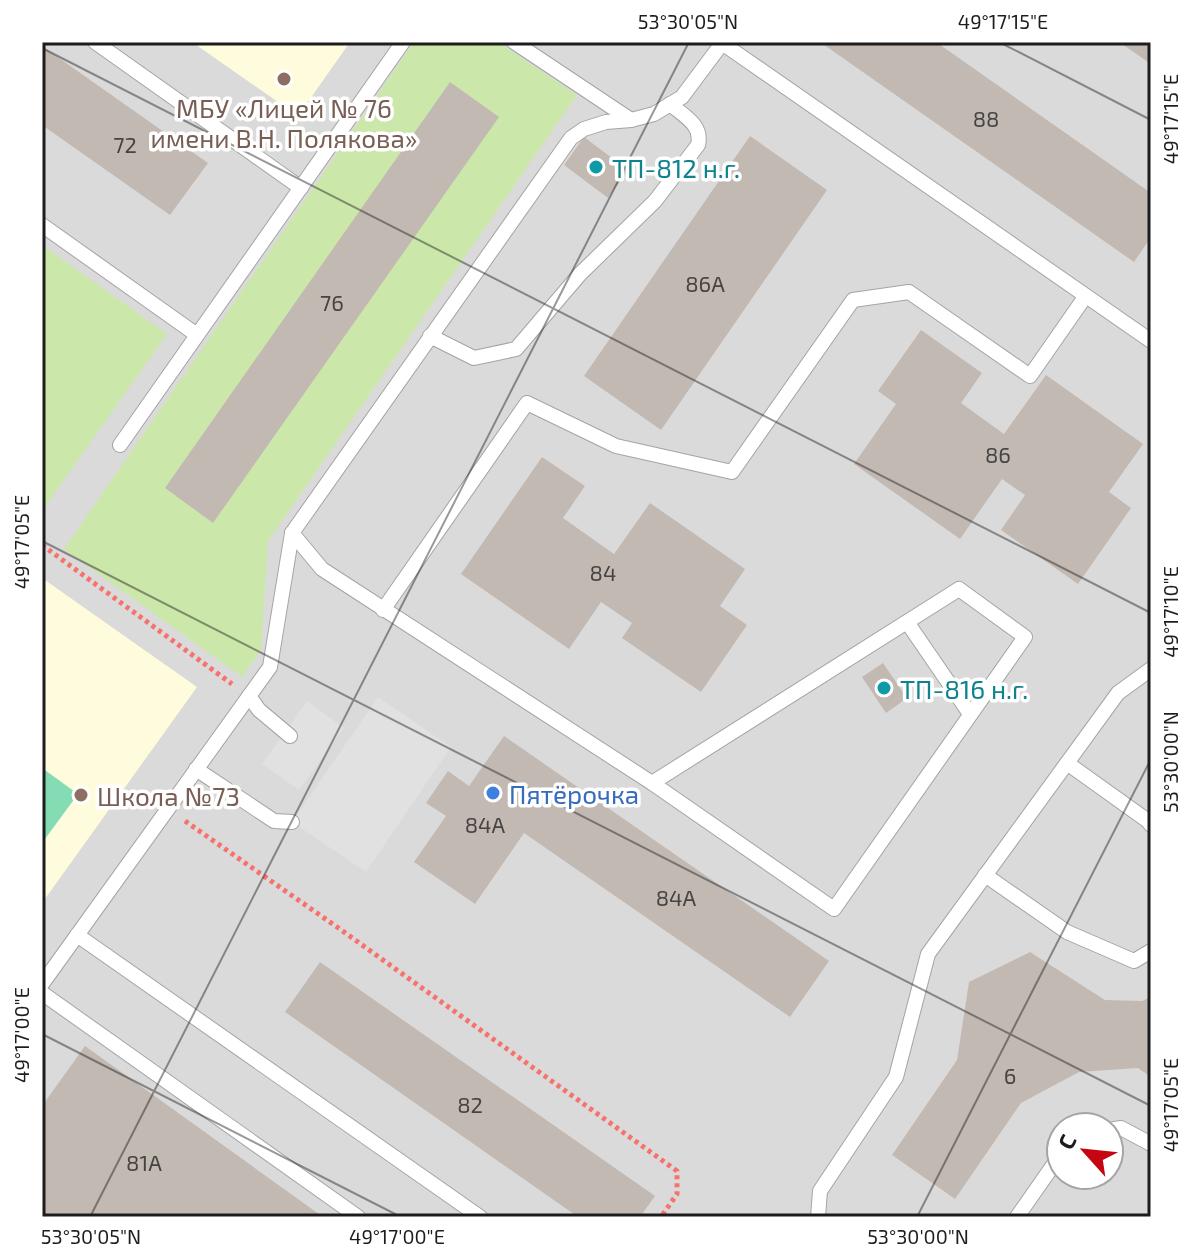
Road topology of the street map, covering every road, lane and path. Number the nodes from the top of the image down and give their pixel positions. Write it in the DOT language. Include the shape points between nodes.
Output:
graph roads {
  1 [pos="95,42"];
  2 [pos="403,42"];
  3 [pos="514,42"];
  4 [pos="722,43"];
  5 [pos="670,104"];
  6 [pos="631,120"];
  7 [pos="301,188"];
  8 [pos="42,225"];
  9 [pos="1085,297"];
  10 [pos="197,335"];
  11 [pos="430,336"];
  12 [pos="1151,341"];
  13 [pos="120,445"];
  14 [pos="292,533"];
  15 [pos="42,545"];
  16 [pos="383,610"];
  17 [pos="907,622"];
  18 [pos="1151,669"];
  19 [pos="249,696"];
  20 [pos="970,714"];
  21 [pos="290,736"];
  22 [pos="1067,763"];
  23 [pos="196,769"];
  24 [pos="652,783"];
  25 [pos="182,818"];
  26 [pos="292,822"];
  27 [pos="1151,825"];
  28 [pos="985,875"];
  29 [pos="77,935"];
  30 [pos="1151,951"];
  31 [pos="42,984"];
  32 [pos="42,993"];
  33 [pos="1125,1130"];
  34 [pos="1151,1144"];
  35 [pos="1045,1177"];
  36 [pos="358,1217"];
  37 [pos="480,1217"];
  38 [pos="661,1217"];
  39 [pos="818,1217"];
  40 [pos="1017,1217"];
  1 -- 7 [label="lane"];
  2 -- 7 [label="lane"];
  3 -- 6 [label="lane"];
  4 -- 5 [label="lane" via="682,97"];
  4 -- 9 [label="lane"];
  5 -- 6 [label="lane"];
  5 -- 11 [label="lane" via="697,127 698,145 655,201 580,274 516,349 474,358"];
  6 -- 11 [label="lane" via="606,122 571,138"];
  7 -- 10 [label="lane"];
  8 -- 10 [label="lane"];
  9 -- 12 [label="lane"];
  9 -- 16 [label="lane" via="1030,376 909,292 853,300 732,472 616,446 527,403"];
  10 -- 13 [label="lane"];
  11 -- 14 [label="lane"];
  14 -- 16 [label="lane" via="322,569"];
  14 -- 19 [label="lane" via="270,667"];
  15 -- 19 [label="path"];
  16 -- 24 [label="lane"];
  17 -- 20 [label="lane"];
  17 -- 20 [label="lane" via="959,589 1025,637"];
  17 -- 24 [label="lane"];
  18 -- 22 [label="lane" via="1118,693"];
  19 -- 21 [label="lane"];
  19 -- 23 [label="lane"];
  20 -- 24 [label="lane" via="834,909"];
  22 -- 27 [label="lane"];
  22 -- 28 [label="lane"];
  23 -- 26 [label="lane" via="274,821"];
  23 -- 29 [label="lane"];
  25 -- 38 [label="path" via="677,1171 677,1194"];
  28 -- 30 [label="lane" via="1067,932 1134,961"];
  28 -- 39 [label="lane" via="928,954 896,1077 820,1191"];
  29 -- 31 [label="lane"];
  29 -- 37 [label="lane"];
  32 -- 36 [label="lane"];
  33 -- 34 [label="lane"];
  35 -- 40 [label="lane"];
}
